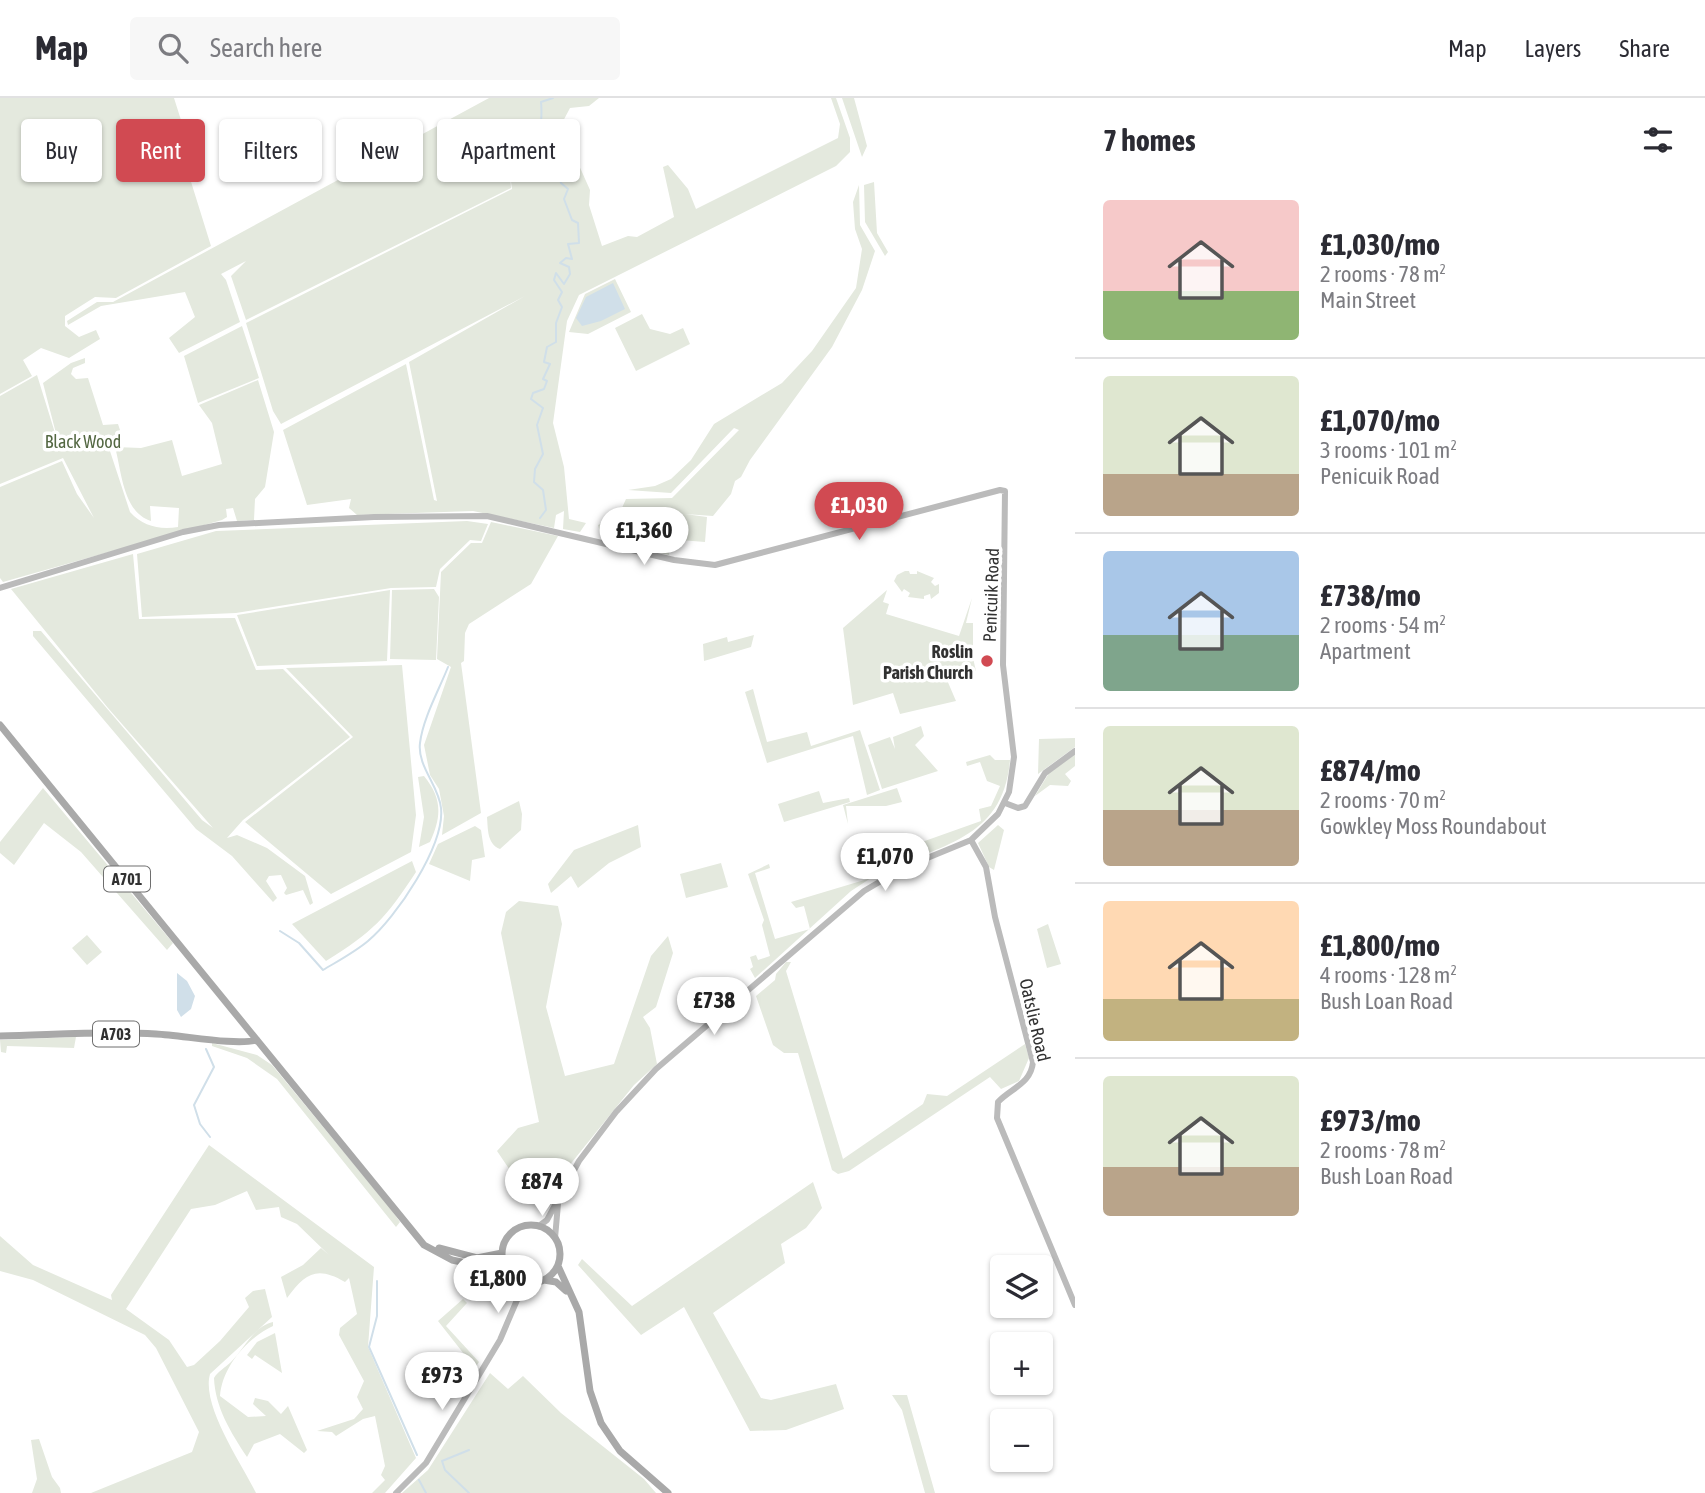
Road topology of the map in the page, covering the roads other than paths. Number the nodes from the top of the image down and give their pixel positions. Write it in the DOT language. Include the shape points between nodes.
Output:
graph roads {
  1 [pos="0,588"];
  2 [pos="0,725"];
  3 [pos="1075,751"];
  4 [pos="1005,803"];
  5 [pos="971,840"];
  6 [pos="0,1036"];
  7 [pos="257,1040"];
  8 [pos="558,1199"];
  9 [pos="539,1226"];
  10 [pos="415,1233"];
  11 [pos="555,1238"];
  12 [pos="502,1253"];
  13 [pos="558,1266"];
  14 [pos="508,1272"];
  15 [pos="516,1280"];
  16 [pos="540,1282"];
  17 [pos="573,1299"];
  18 [pos="517,1300"];
  19 [pos="1075,1305"];
  20 [pos="396,1493"];
  21 [pos="668,1493"];
  1 -- 4 [label="main road, Penicuik Road" via="219,525 471,515 715,565 1006,491 1003,665 1014,757"];
  2 -- 7 [label="main road, A701"];
  3 -- 4 [label="main road" via="1045,773 1025,806"];
  4 -- 5 [label="main road, Penicuik Road"];
  5 -- 8 [label="main road, Penicuik Road" via="877,882 656,1069 579,1161"];
  5 -- 19 [label="main road, Oatslie Road" via="986,867 1033,1062 1032,1073 998,1102 997,1118"];
  6 -- 7 [label="main road, A703" via="144,1033"];
  7 -- 10 [label="main road, A701"];
  8 -- 9 [label="main road, Penicuik Road"];
  8 -- 11 [label="main road"];
  9 -- 11 [label="main road"];
  9 -- 12 [label="main road" via="513,1231"];
  10 -- 12 [label="main road, A701" via="463,1257 488,1258"];
  10 -- 14 [label="main road, A701" via="424,1245 452,1260"];
  11 -- 13 [label="main road" via="560,1250"];
  12 -- 14 [label="main road"];
  13 -- 16 [label="main road"];
  13 -- 17 [label="main road"];
  14 -- 15 [label="main road"];
  15 -- 16 [label="main road"];
  15 -- 18 [label="main road"];
  16 -- 17 [label="main road" via="556,1282"];
  16 -- 18 [label="main road"];
  17 -- 21 [label="main road" via="584,1334 590,1391 601,1423 620,1451"];
  18 -- 20 [label="main road" via="510,1321 451,1424 426,1463"];
}
